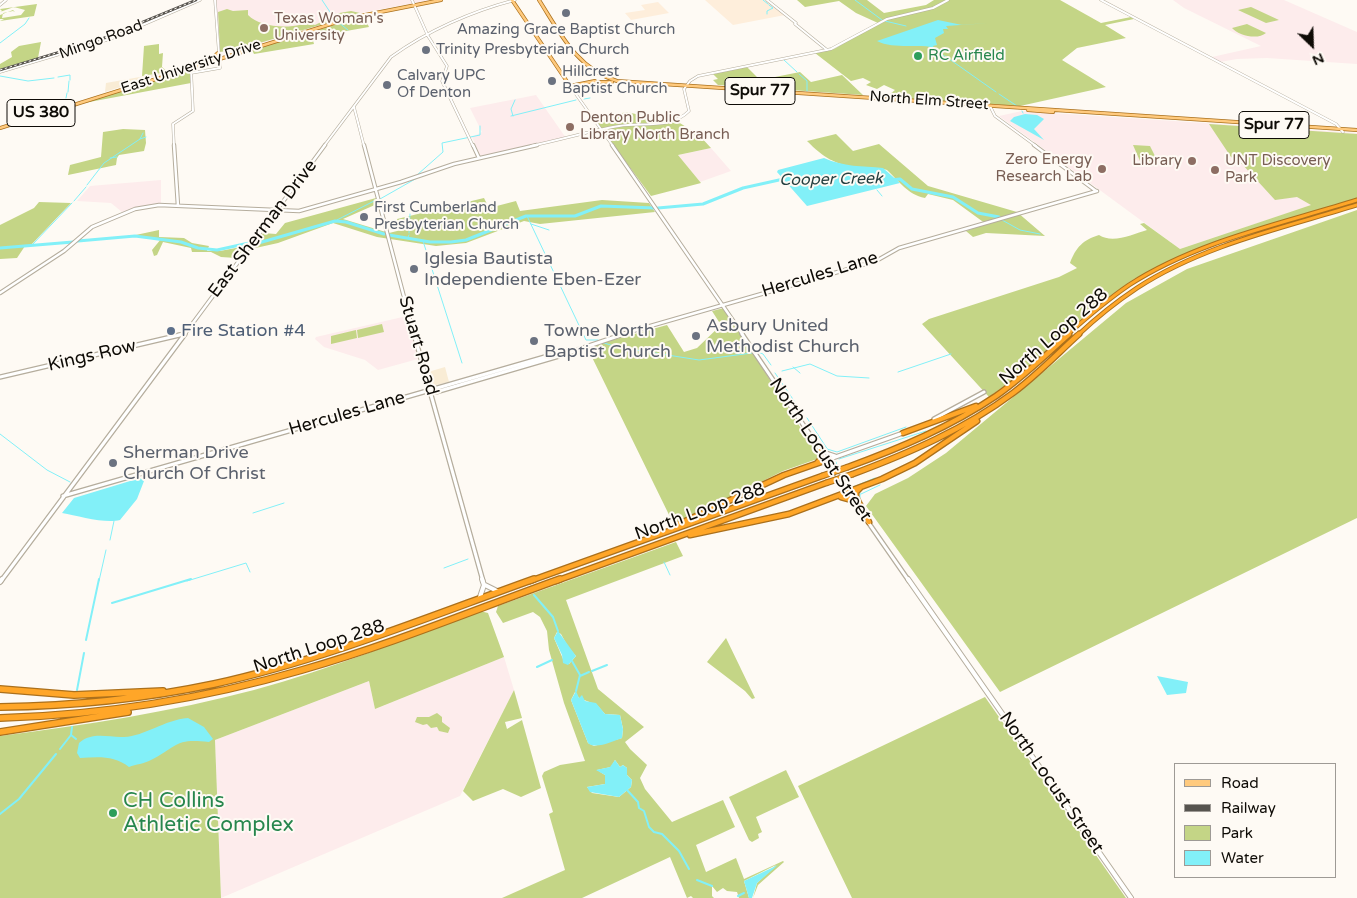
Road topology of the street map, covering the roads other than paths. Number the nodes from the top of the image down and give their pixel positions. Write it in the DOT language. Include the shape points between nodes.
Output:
graph roads {
  1 [pos="6,0"];
  2 [pos="200,0"];
  3 [pos="215,0"];
  4 [pos="434,0"];
  5 [pos="441,0"];
  6 [pos="507,0"];
  7 [pos="513,0"];
  8 [pos="539,0"];
  9 [pos="767,0"];
  10 [pos="948,0"];
  11 [pos="1102,0"];
  12 [pos="412,2"];
  13 [pos="501,2"];
  14 [pos="0,5"];
  15 [pos="428,36"];
  16 [pos="827,50"];
  17 [pos="218,53"];
  18 [pos="219,59"];
  19 [pos="208,60"];
  20 [pos="191,67"];
  21 [pos="0,72"];
  22 [pos="191,74"];
  23 [pos="602,77"];
  24 [pos="594,82"];
  25 [pos="570,86"];
  26 [pos="574,86"];
  27 [pos="685,86"];
  28 [pos="583,104"];
  29 [pos="354,107"];
  30 [pos="991,107"];
  31 [pos="0,126"];
  32 [pos="1342,130"];
  33 [pos="602,131"];
  34 [pos="1357,132"];
  35 [pos="480,158"];
  36 [pos="376,190"];
  37 [pos="1357,200"];
  38 [pos="1357,205"];
  39 [pos="178,206"];
  40 [pos="277,210"];
  41 [pos="0,293"];
  42 [pos="723,305"];
  43 [pos="185,334"];
  44 [pos="0,377"];
  45 [pos="430,390"];
  46 [pos="984,392"];
  47 [pos="993,398"];
  48 [pos="1004,400"];
  49 [pos="903,433"];
  50 [pos="821,451"];
  51 [pos="841,455"];
  52 [pos="827,460"];
  53 [pos="815,464"];
  54 [pos="866,486"];
  55 [pos="849,492"];
  56 [pos="63,497"];
  57 [pos="837,497"];
  58 [pos="861,510"];
  59 [pos="869,522"];
  60 [pos="655,545"];
  61 [pos="620,549"];
  62 [pos="0,582"];
  63 [pos="484,585"];
  64 [pos="501,591"];
  65 [pos="476,600"];
  66 [pos="197,687"];
  67 [pos="0,689"];
  68 [pos="156,705"];
  69 [pos="0,707"];
  70 [pos="0,718"];
  71 [pos="0,732"];
  72 [pos="1131,898"];
  1 -- 14 [label="street"];
  2 -- 21 [label="street, Mingo Road" via="106,40"];
  3 -- 17 [label="street"];
  4 -- 12 [label="main road, East University Drive / US 380"];
  5 -- 12 [label="main road, East University Drive / US 380"];
  6 -- 13 [label="street"];
  7 -- 13 [label="street, East Sherman Drive"];
  7 -- 25 [label="main road, North Locust Street"];
  8 -- 23 [label="main road" via="588,69"];
  9 -- 16 [label="street"];
  10 -- 16 [label="street" via="931,9 887,19"];
  11 -- 32 [label="street"];
  12 -- 15 [label="street"];
  12 -- 18 [label="main road, East University Drive / US 380"];
  12 -- 18 [label="main road, East University Drive / US 380" via="343,18"];
  13 -- 15 [label="street, East Sherman Drive"];
  15 -- 29 [label="street, East Sherman Drive" via="393,55"];
  15 -- 35 [label="street" via="446,64 442,81"];
  16 -- 27 [label="street" via="702,75"];
  17 -- 18 [label="street"];
  17 -- 19 [label="main road"];
  18 -- 19 [label="main road, East University Drive / US 380"];
  18 -- 20 [label="main road, East University Drive / US 380"];
  18 -- 22 [label="street" via="219,69"];
  19 -- 31 [label="main road, East University Drive / US 380"];
  20 -- 22 [label="street"];
  20 -- 31 [label="main road, East University Drive / US 380"];
  22 -- 39 [label="street" via="193,109 174,123"];
  23 -- 24 [label="main road"];
  23 -- 25 [label="main road"];
  23 -- 27 [label="main road, North Elm Street / Spur 77" via="624,82"];
  24 -- 26 [label="main road, Spur 77"];
  24 -- 27 [label="main road, North Elm Street / Spur 77"];
  25 -- 26 [label="main road, Spur 77"];
  25 -- 28 [label="street, North Locust Street"];
  26 -- 28 [label="street"];
  27 -- 30 [label="main road, North Elm Street / Spur 77"];
  27 -- 33 [label="street" via="684,94 690,106 687,114 669,123 627,125"];
  28 -- 33 [label="street, North Locust Street"];
  29 -- 36 [label="street, Stuart Road"];
  29 -- 40 [label="street, East Sherman Drive"];
  30 -- 32 [label="main road, North Elm Street / Spur 77"];
  30 -- 42 [label="street, Hercules Lane" via="995,116 1096,191 899,248 876,261"];
  32 -- 34 [label="main road, North Elm Street / Spur 77"];
  33 -- 35 [label="street"];
  33 -- 42 [label="street, North Locust Street"];
  35 -- 36 [label="street"];
  36 -- 40 [label="street" via="299,211"];
  36 -- 45 [label="street, Stuart Road"];
  37 -- 47 [label="highway, North Loop 288" via="1206,248 1152,272 1102,304 1026,373"];
  38 -- 48 [label="highway, North Loop 288" via="1216,251 1158,276 1114,304"];
  39 -- 40 [label="street"];
  39 -- 41 [label="street" via="140,208 101,222"];
  40 -- 43 [label="street, East Sherman Drive"];
  42 -- 45 [label="street, Hercules Lane" via="442,390"];
  42 -- 50 [label="street, North Locust Street"];
  43 -- 44 [label="street, Kings Row"];
  43 -- 56 [label="street, East Sherman Drive"];
  45 -- 56 [label="street, Hercules Lane"];
  45 -- 63 [label="street, Stuart Road"];
  46 -- 49 [label="street, North Loop 288"];
  47 -- 49 [label="highway" via="959,414"];
  47 -- 61 [label="highway, North Loop 288, bridge" via="935,432 848,467"];
  48 -- 54 [label="highway" via="915,464"];
  48 -- 60 [label="highway, North Loop 288, bridge" via="934,440 853,474"];
  49 -- 51 [label="street, North Loop 288"];
  50 -- 51 [label="street"];
  50 -- 52 [label="street, North Locust Street"];
  50 -- 53 [label="highway" via="821,459"];
  51 -- 52 [label="street, North Loop 288"];
  52 -- 53 [label="highway"];
  52 -- 55 [label="street, North Locust Street"];
  53 -- 61 [label="highway"];
  54 -- 55 [label="highway"];
  54 -- 59 [label="highway" via="858,490 856,496"];
  55 -- 57 [label="highway"];
  55 -- 58 [label="street, North Locust Street"];
  56 -- 62 [label="street, East Sherman Drive"];
  57 -- 58 [label="highway" via="850,499"];
  57 -- 60 [label="highway" via="788,514"];
  58 -- 59 [label="street, North Locust Street"];
  59 -- 72 [label="street, North Locust Street"];
  60 -- 68 [label="highway, North Loop 288" via="314,667 236,689"];
  61 -- 64 [label="highway, North Loop 288"];
  63 -- 64 [label="street"];
  63 -- 65 [label="street"];
  64 -- 65 [label="highway, North Loop 288"];
  65 -- 66 [label="highway, North Loop 288" via="317,656"];
  66 -- 67 [label="highway" via="97,695"];
  66 -- 69 [label="highway, North Loop 288" via="97,702"];
  68 -- 70 [label="highway, North Loop 288" via="72,715"];
  68 -- 71 [label="highway"];
}
